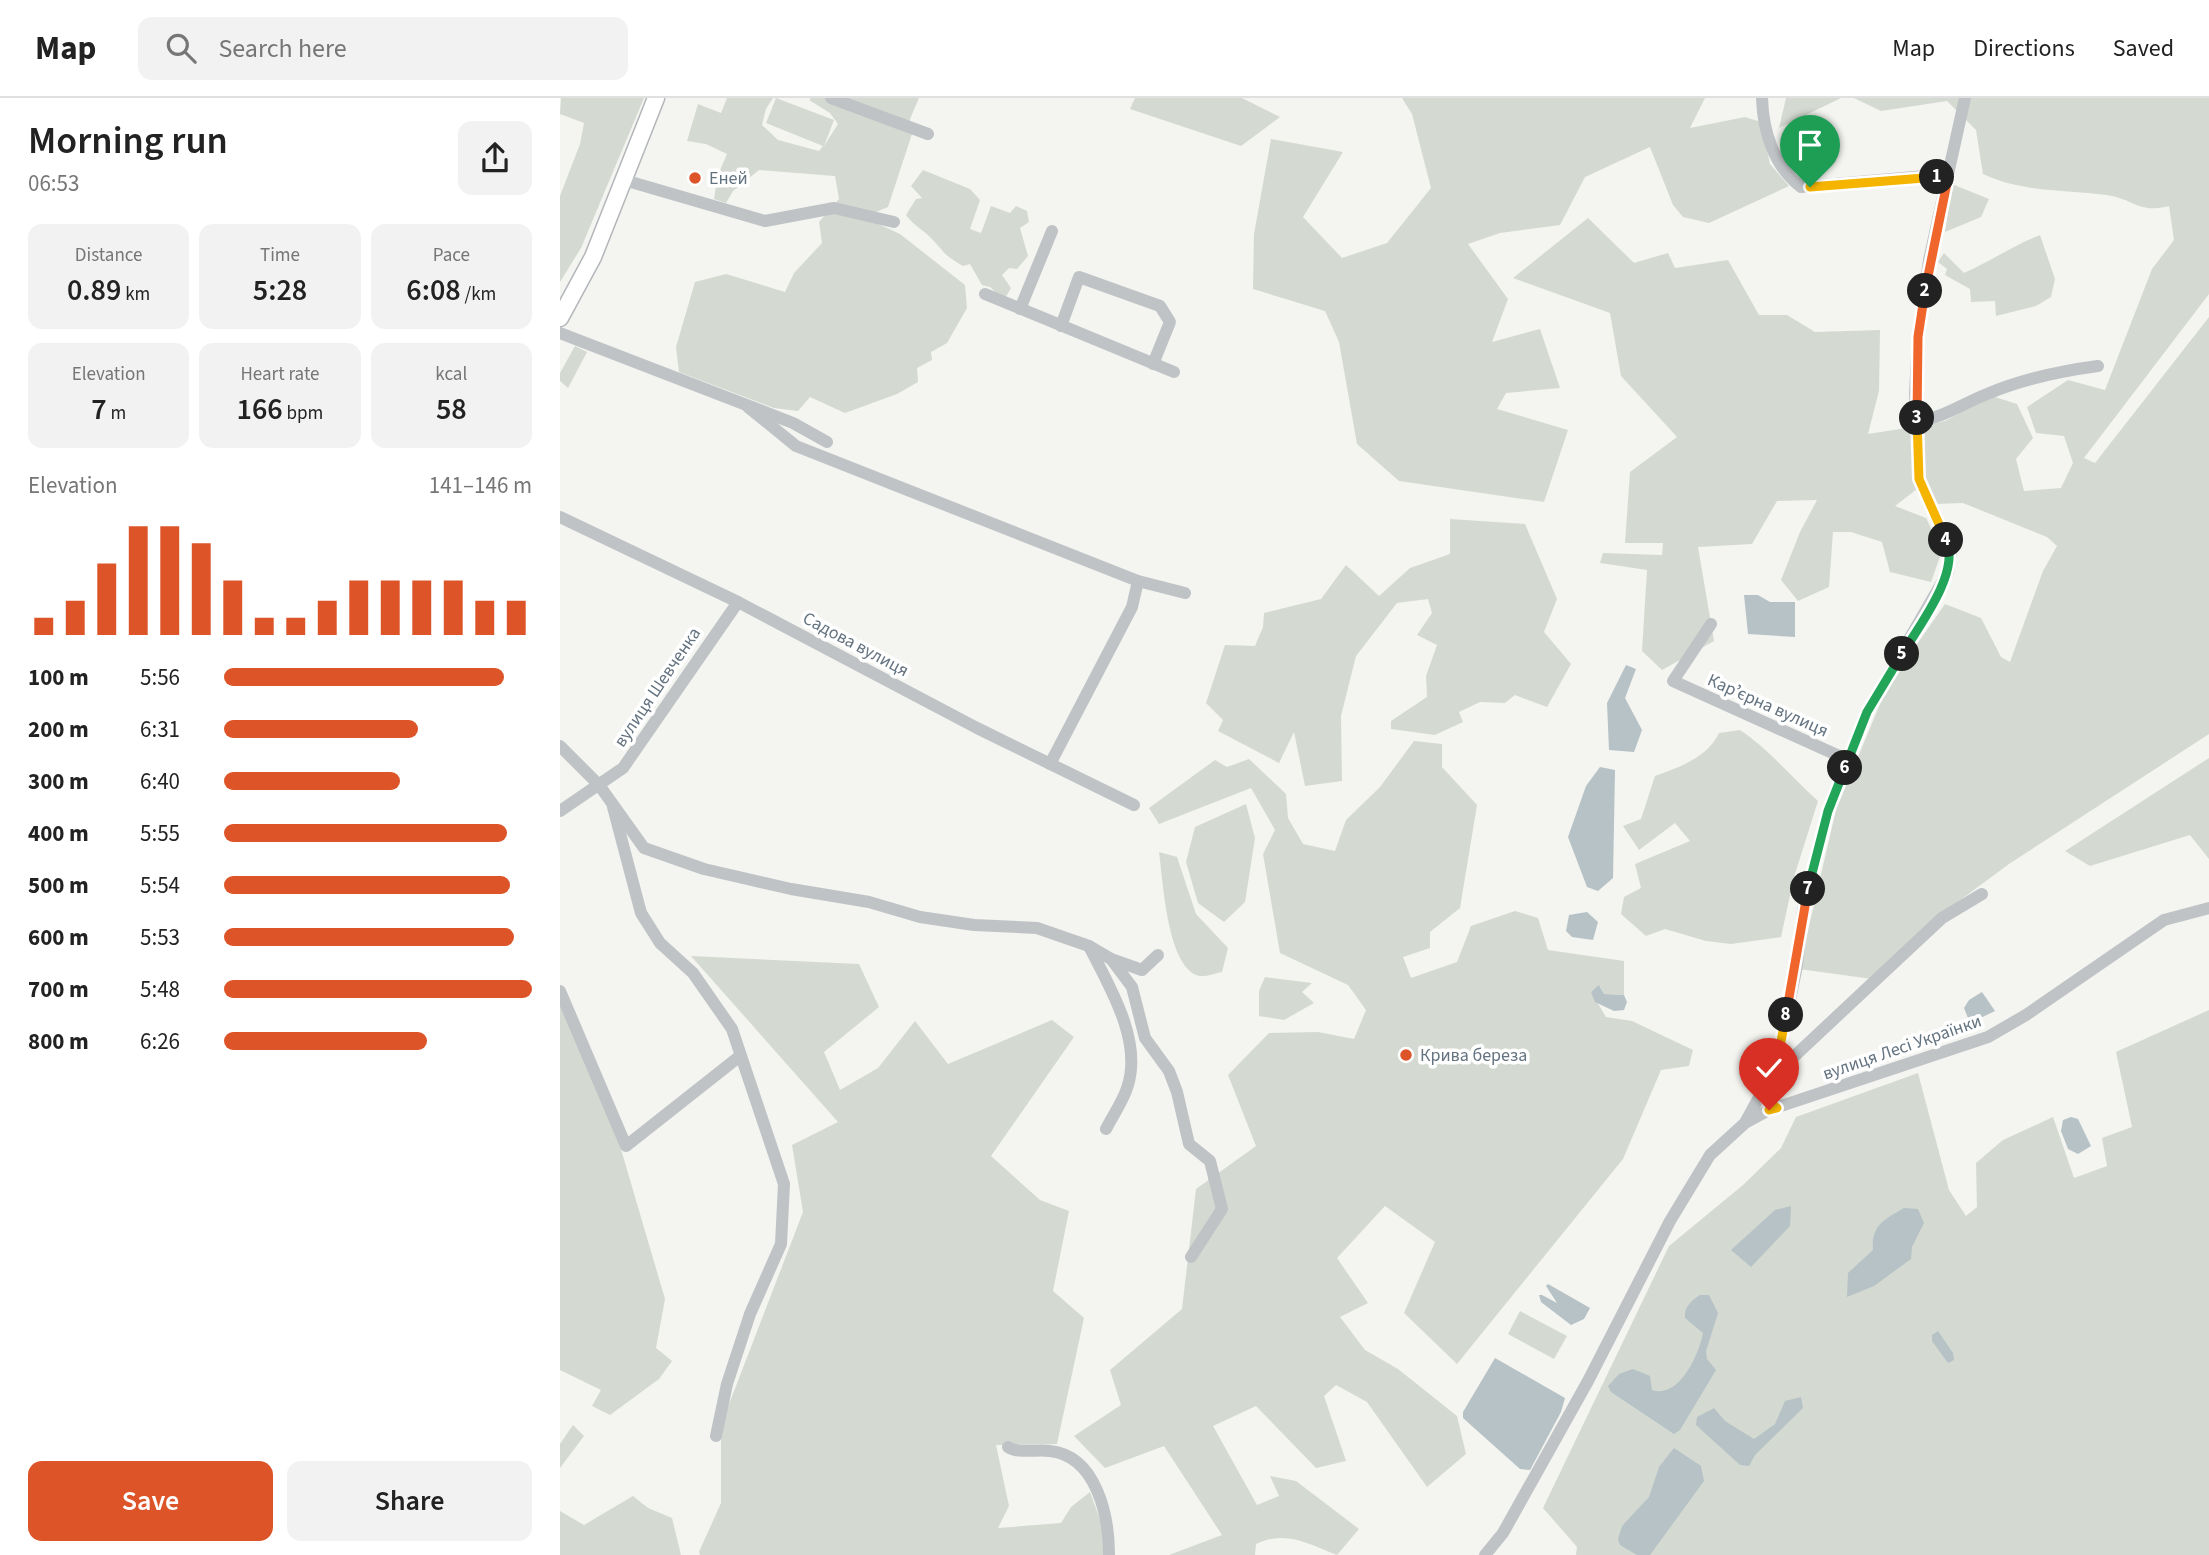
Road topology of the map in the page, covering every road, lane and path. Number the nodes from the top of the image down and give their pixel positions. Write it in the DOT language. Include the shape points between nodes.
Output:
graph roads {
  1 [pos="656,98"];
  2 [pos="831,98"];
  3 [pos="1762,98"];
  4 [pos="1965,98"];
  5 [pos="928,134"];
  6 [pos="1948,178"];
  7 [pos="624,180"];
  8 [pos="894,222"];
  9 [pos="1052,231"];
  10 [pos="985,294"];
  11 [pos="1020,309"];
  12 [pos="560,318"];
  13 [pos="1061,326"];
  14 [pos="560,333"];
  15 [pos="1153,364"];
  16 [pos="2098,366"];
  17 [pos="1174,372"];
  18 [pos="748,407"];
  19 [pos="1917,422"];
  20 [pos="827,442"];
  21 [pos="560,517"];
  22 [pos="1138,581"];
  23 [pos="1185,593"];
  24 [pos="738,602"];
  25 [pos="1711,624"];
  26 [pos="560,746"];
  27 [pos="1848,760"];
  28 [pos="1050,764"];
  29 [pos="599,785"];
  30 [pos="612,803"];
  31 [pos="1134,804"];
  32 [pos="560,811"];
  33 [pos="644,848"];
  34 [pos="625,860"];
  35 [pos="1982,894"];
  36 [pos="2209,908"];
  37 [pos="1089,946"];
  38 [pos="1158,955"];
  39 [pos="1111,959"];
  40 [pos="560,991"];
  41 [pos="740,1056"];
  42 [pos="1766,1085"];
  43 [pos="1777,1108"];
  44 [pos="1745,1123"];
  45 [pos="1106,1129"];
  46 [pos="1191,1258"];
  47 [pos="716,1436"];
  48 [pos="1008,1447"];
  49 [pos="1109,1555"];
  50 [pos="1485,1555"];
  1 -- 7 [label="main road"];
  2 -- 5 [label="street"];
  3 -- 6 [label="street" via="1777,163 1801,187"];
  4 -- 6 [label="street"];
  6 -- 19 [label="street" via="1918,337"];
  7 -- 8 [label="street" via="765,221 834,208"];
  7 -- 12 [label="main road" via="593,257"];
  9 -- 11 [label="street"];
  10 -- 11 [label="street"];
  11 -- 13 [label="street"];
  13 -- 15 [label="street"];
  13 -- 15 [label="street" via="1079,277 1160,306 1170,322"];
  14 -- 18 [label="street"];
  15 -- 17 [label="street"];
  16 -- 19 [label="street" via="2042,376 1986,394 1942,418"];
  18 -- 20 [label="street" via="793,423"];
  18 -- 22 [label="street" via="796,446"];
  19 -- 27 [label="street" via="1919,479 1951,550 1948,572 1867,712"];
  21 -- 24 [label="street, Садова вулиця"];
  22 -- 23 [label="street"];
  22 -- 28 [label="street" via="1132,607"];
  24 -- 28 [label="street, Садова вулиця"];
  24 -- 29 [label="street, вулиця Шевченка" via="623,768"];
  25 -- 27 [label="street, Карʼєрна вулиця" via="1673,681"];
  26 -- 29 [label="street"];
  27 -- 42 [label="street, вулиця Лесі Українки" via="1828,811 1803,910 1779,1052"];
  28 -- 31 [label="street, Садова вулиця"];
  29 -- 30 [label="street"];
  29 -- 32 [label="street"];
  30 -- 33 [label="street"];
  30 -- 34 [label="street"];
  33 -- 34 [label="street"];
  33 -- 37 [label="street" via="704,869 791,889 869,902 920,917 1037,928"];
  34 -- 41 [label="street" via="641,913 660,943 693,973 724,1017"];
  35 -- 42 [label="street" via="1942,918"];
  36 -- 43 [label="street, вулиця Лесі Українки" via="2164,920 2026,1016 1988,1037"];
  37 -- 39 [label="street"];
  37 -- 45 [label="street" via="1124,1024 1131,1062 1128,1086"];
  38 -- 39 [label="street" via="1137,971"];
  39 -- 46 [label="street" via="1132,987 1146,1038 1169,1071 1189,1144 1210,1161 1222,1209"];
  40 -- 41 [label="street" via="626,1146"];
  41 -- 47 [label="street" via="784,1184 782,1244 750,1314"];
  42 -- 43 [label="street" via="1767,1100"];
  42 -- 44 [label="street, вулиця Лесі Українки"];
  43 -- 44 [label="street, вулиця Лесі Українки"];
  44 -- 50 [label="street, вулиця Лесі Українки" via="1710,1155 1503,1534"];
  48 -- 49 [label="street" via="1069,1454 1078,1460 1106,1511"];
}
